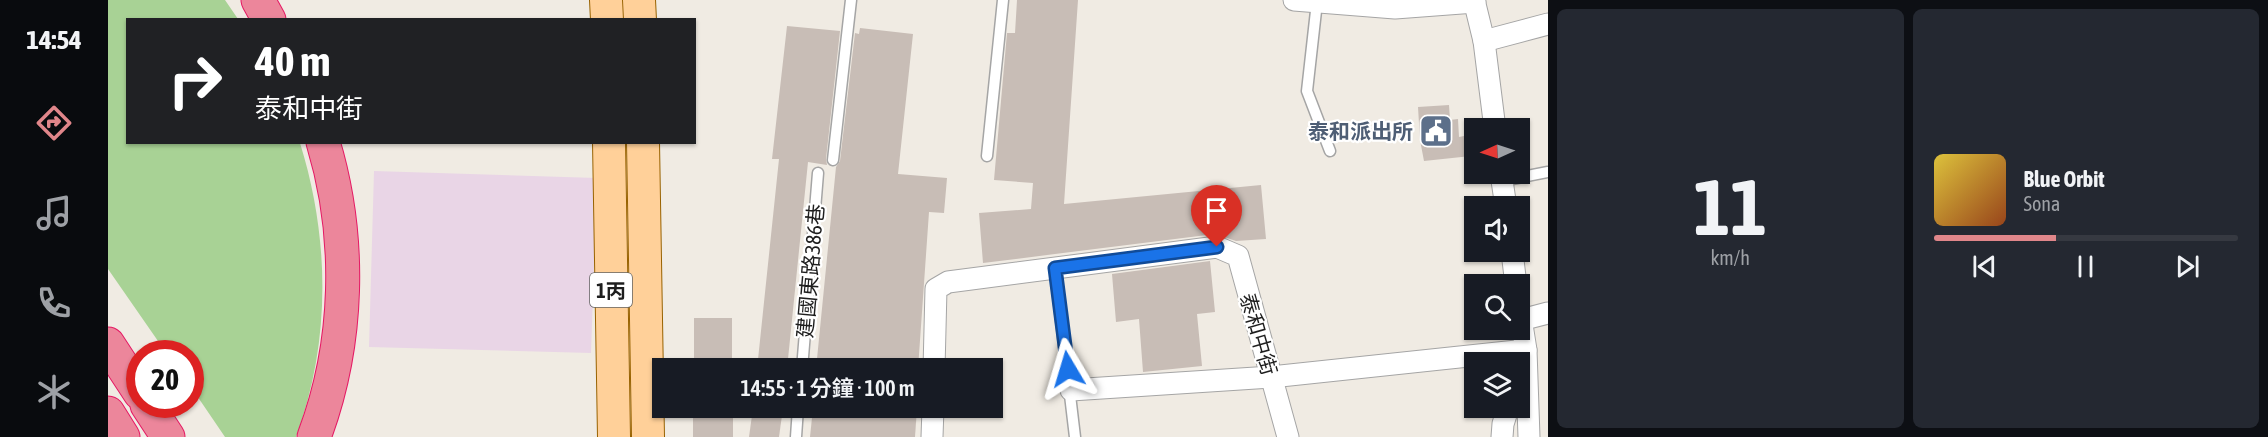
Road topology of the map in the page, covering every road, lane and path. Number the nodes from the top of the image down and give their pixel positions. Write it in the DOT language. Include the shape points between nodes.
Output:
graph roads {
  1 [pos="258,0"];
  2 [pos="606,0"];
  3 [pos="639,0"];
  4 [pos="851,0"];
  5 [pos="1003,0"];
  6 [pos="1294,0"];
  7 [pos="1474,1"];
  8 [pos="1317,2"];
  9 [pos="268,18"];
  10 [pos="607,18"];
  11 [pos="640,18"];
  12 [pos="1548,24"];
  13 [pos="1484,41"];
  14 [pos="1494,118"];
  15 [pos="323,144"];
  16 [pos="609,144"];
  17 [pos="643,144"];
  18 [pos="1330,151"];
  19 [pos="987,156"];
  20 [pos="833,160"];
  21 [pos="1548,172"];
  22 [pos="818,173"];
  23 [pos="1530,174"];
  24 [pos="1055,268"];
  25 [pos="1548,313"];
  26 [pos="1530,315"];
  27 [pos="1524,340"];
  28 [pos="108,344"];
  29 [pos="1526,350"];
  30 [pos="803,358"];
  31 [pos="934,358"];
  32 [pos="126,372"];
  33 [pos="1271,377"];
  34 [pos="1071,390"];
  35 [pos="108,413"];
  36 [pos="156,418"];
  37 [pos="797,418"];
  38 [pos="933,418"];
  39 [pos="1505,418"];
  40 [pos="123,437"];
  41 [pos="168,437"];
  42 [pos="314,437"];
  43 [pos="614,437"];
  44 [pos="648,437"];
  45 [pos="796,437"];
  46 [pos="932,437"];
  47 [pos="1075,437"];
  48 [pos="1288,437"];
  49 [pos="1502,437"];
  50 [pos="1529,437"];
  1 -- 9 [label="highway"];
  2 -- 10 [label="main road"];
  3 -- 11 [label="main road"];
  4 -- 20 [label="lane"];
  5 -- 19 [label="lane"];
  6 -- 8 [label="street"];
  7 -- 8 [label="street" via="1395,8"];
  7 -- 13 [label="street"];
  8 -- 18 [label="lane" via="1308,91"];
  12 -- 13 [label="street"];
  13 -- 14 [label="street"];
  15 -- 42 [label="highway" via="342,232 342,303 334,370"];
  16 -- 43 [label="main road, 1丙"];
  17 -- 44 [label="main road, 1丙"];
  21 -- 23 [label="lane"];
  22 -- 30 [label="lane, 建國東路386巷"];
  24 -- 31 [label="street, 泰和中街" via="948,282 936,289"];
  24 -- 33 [label="street, 泰和中街" via="1217,247 1238,256"];
  24 -- 34 [label="lane"];
  25 -- 26 [label="street"];
  27 -- 29 [label="street"];
  28 -- 32 [label="highway"];
  29 -- 33 [label="street"];
  29 -- 50 [label="street"];
  33 -- 34 [label="street"];
  33 -- 48 [label="street, 泰和中街"];
  34 -- 47 [label="lane"];
  35 -- 40 [label="highway"];
  36 -- 41 [label="highway"];
  37 -- 45 [label="lane"];
  38 -- 46 [label="street"];
  39 -- 49 [label="street"];
}
